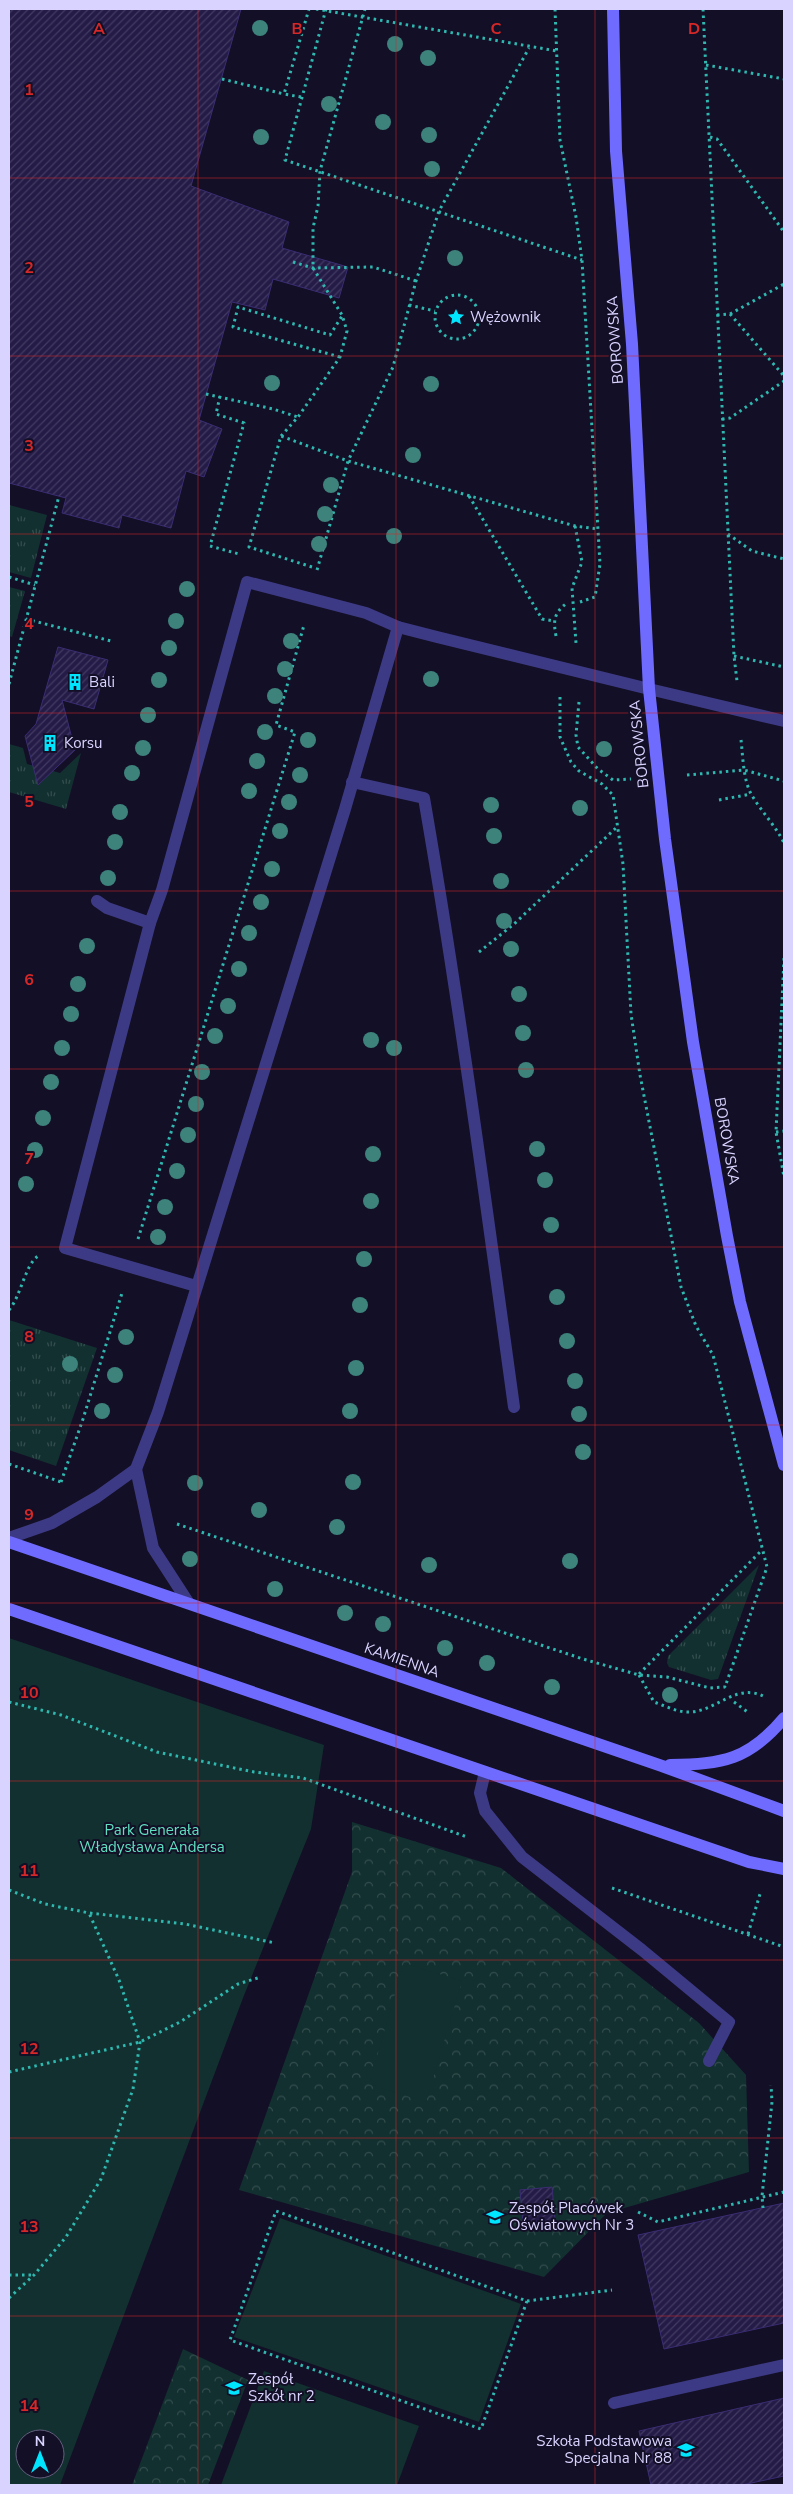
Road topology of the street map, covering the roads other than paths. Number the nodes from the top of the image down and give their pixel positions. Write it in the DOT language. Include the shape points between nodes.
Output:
graph roads {
  1 [pos="613,9"];
  2 [pos="398,627"];
  3 [pos="649,689"];
  4 [pos="784,721"];
  5 [pos="352,782"];
  6 [pos="98,901"];
  7 [pos="150,923"];
  8 [pos="196,1286"];
  9 [pos="514,1407"];
  10 [pos="784,1465"];
  11 [pos="136,1469"];
  12 [pos="9,1540"];
  13 [pos="188,1602"];
  14 [pos="9,1609"];
  15 [pos="784,1718"];
  16 [pos="662,1766"];
  17 [pos="485,1772"];
  18 [pos="784,1812"];
  19 [pos="784,1869"];
  20 [pos="709,2061"];
  21 [pos="784,2365"];
  22 [pos="614,2403"];
  1 -- 3 [label="street, BOROWSKA" via="616,151 632,344"];
  2 -- 3 [label="street"];
  2 -- 5 [label="street"];
  2 -- 7 [label="street" via="366,613 247,582 162,890"];
  3 -- 4 [label="street"];
  3 -- 10 [label="street, BOROWSKA" via="691,1023 727,1236 740,1302"];
  5 -- 8 [label="street"];
  5 -- 9 [label="street" via="424,798 453,974"];
  6 -- 7 [label="street" via="107,908"];
  7 -- 8 [label="street" via="65,1248"];
  8 -- 11 [label="street" via="158,1412"];
  11 -- 12 [label="street" via="98,1497 52,1523"];
  11 -- 13 [label="street" via="153,1548"];
  12 -- 13 [label="street, KAMIENNA"];
  13 -- 16 [label="street, KAMIENNA"];
  14 -- 17 [label="street"];
  15 -- 16 [label="street" via="761,1742 738,1756 724,1761"];
  16 -- 18 [label="street, KAMIENNA"];
  17 -- 19 [label="street" via="749,1862"];
  17 -- 20 [label="street" via="480,1793 485,1811 522,1857 729,2022"];
  21 -- 22 [label="street"];
}
